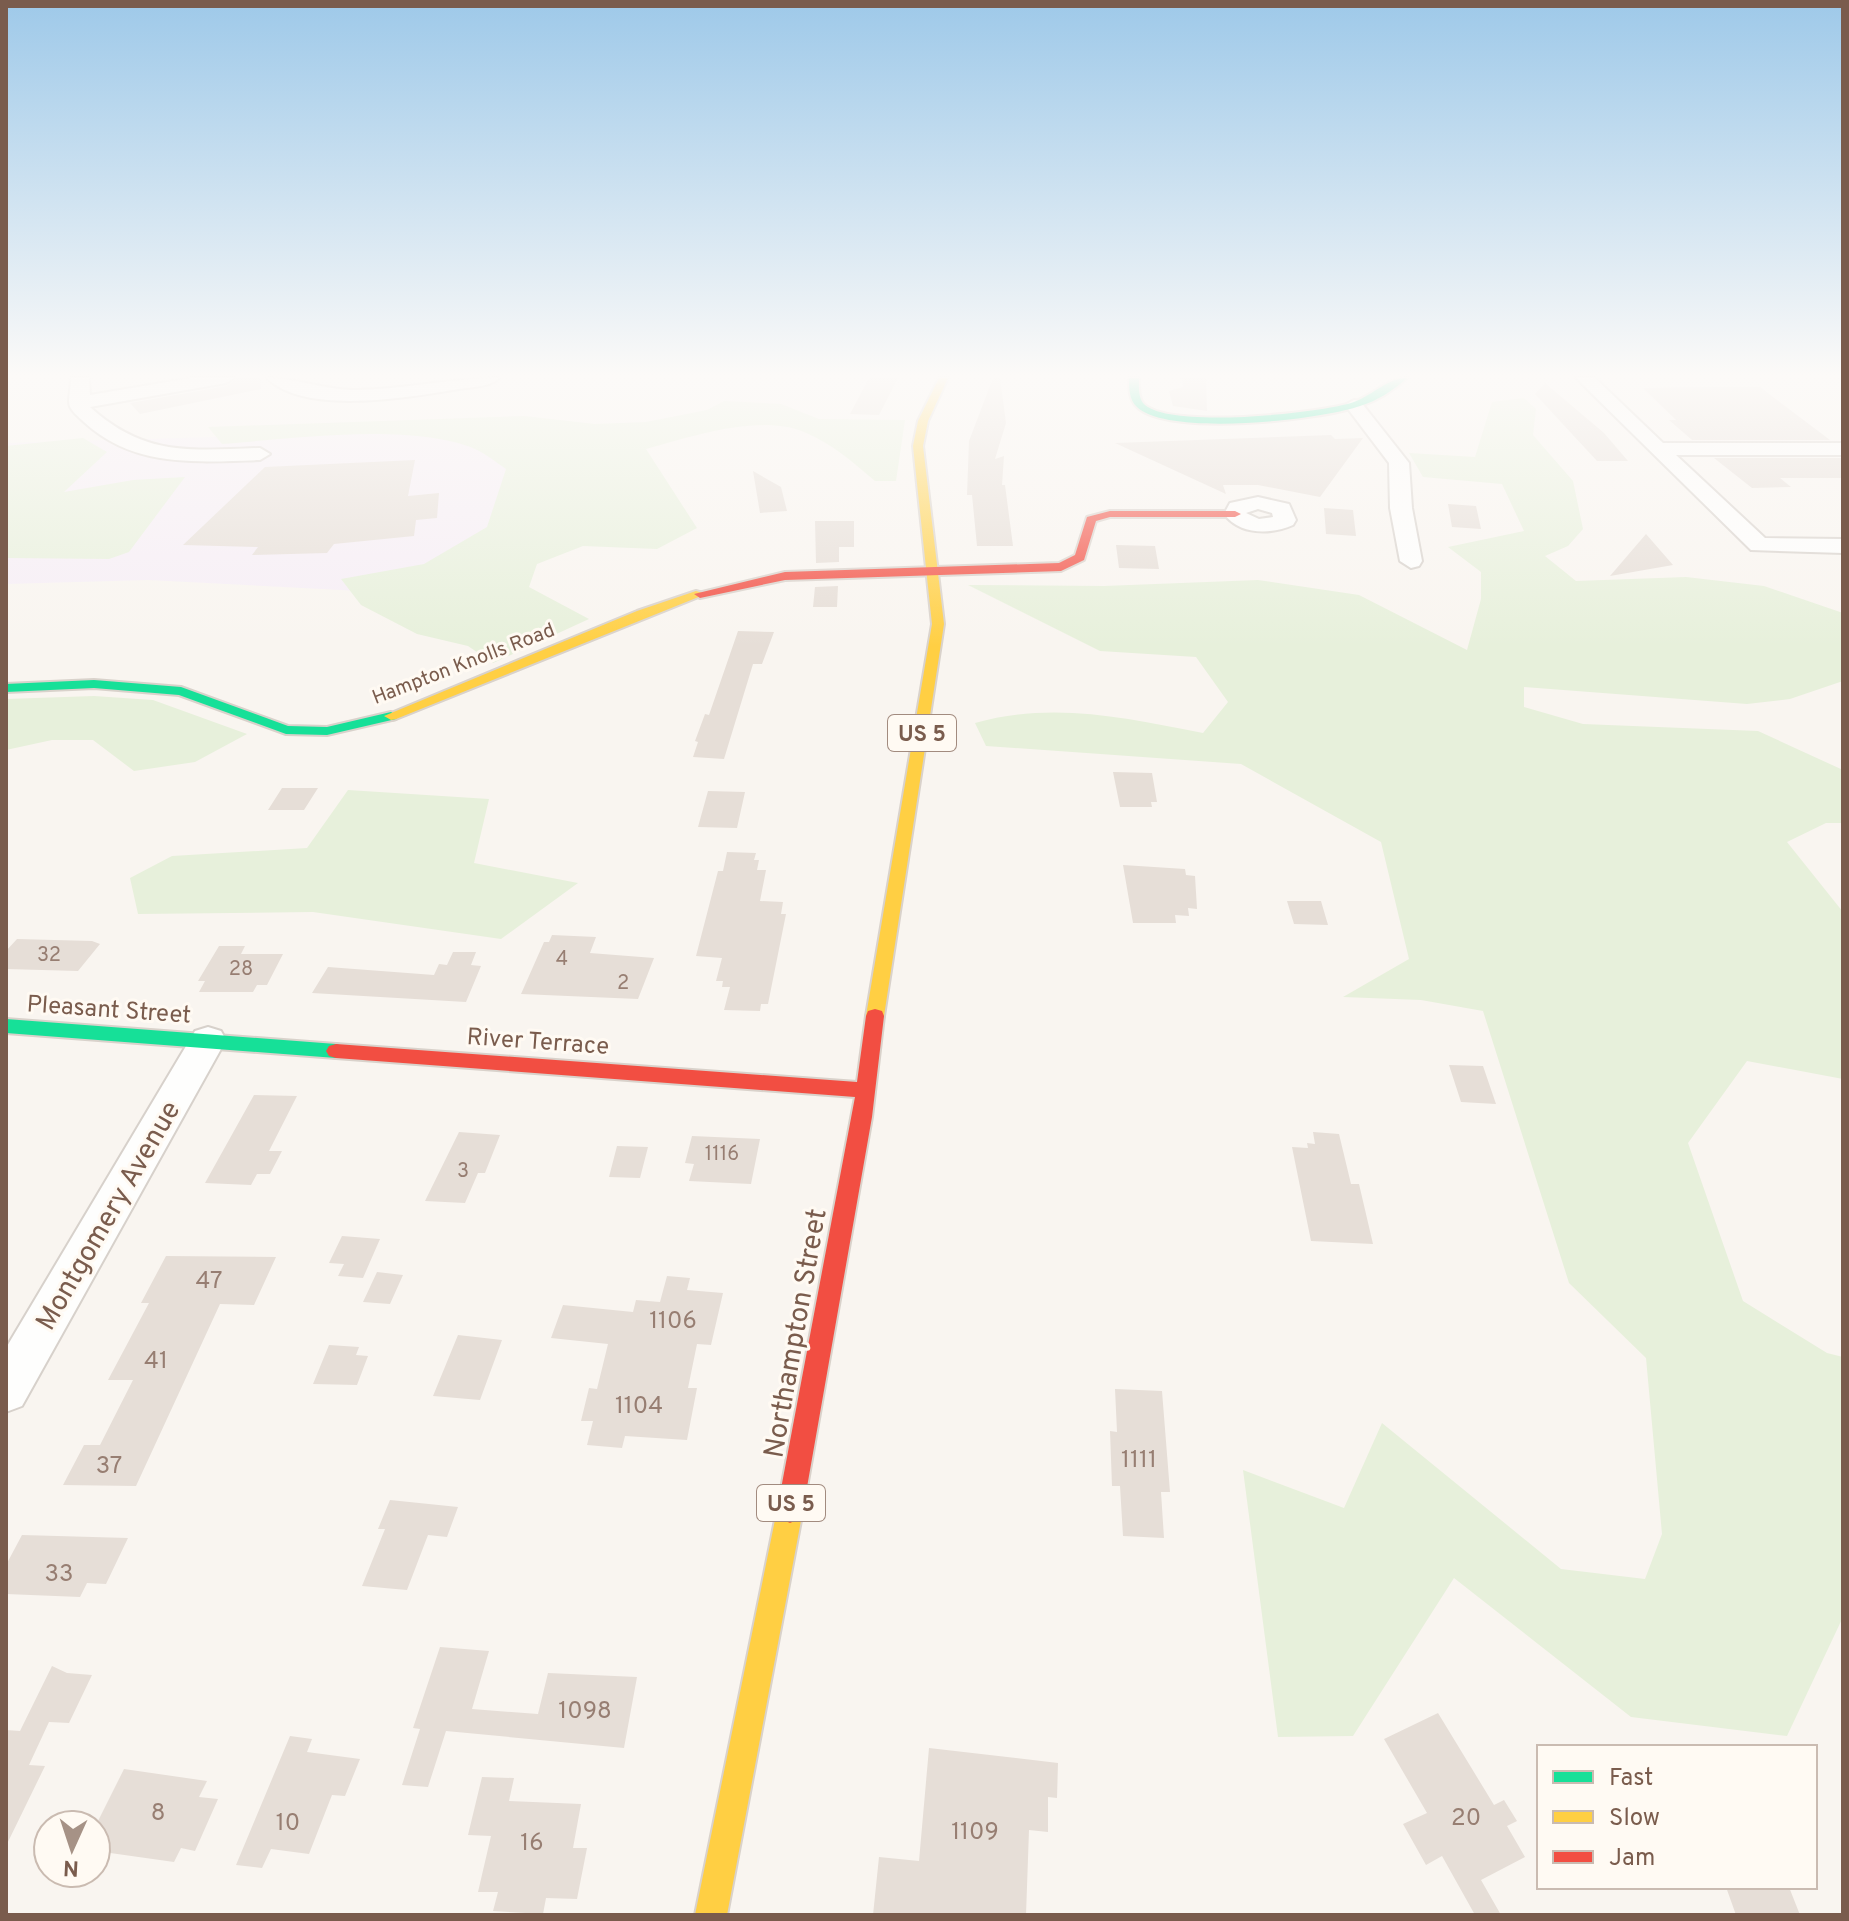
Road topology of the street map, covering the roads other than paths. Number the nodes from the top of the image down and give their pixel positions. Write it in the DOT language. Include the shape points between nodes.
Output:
graph roads {
  1 [pos="918,468"];
  2 [pos="1399,468"];
  3 [pos="1678,468"];
  4 [pos="1235,514"];
  5 [pos="1843,546"];
  6 [pos="1411,561"];
  7 [pos="933,570"];
  8 [pos="6,688"];
  9 [pos="6,1026"];
  10 [pos="208,1040"];
  11 [pos="865,1090"];
  12 [pos="6,1391"];
  13 [pos="711,1915"];
  1 -- 7 [label="street, US 5"];
  2 -- 6 [label="street"];
  3 -- 5 [label="street" via="1759,545"];
  4 -- 7 [label="street, Hampton Knolls Road" via="1110,514 1091,519 1080,557 1061,567"];
  7 -- 8 [label="street, Hampton Knolls Road" via="785,576 709,591 397,715 327,731 286,730 181,691 94,684"];
  7 -- 11 [label="street, US 5" via="938,624"];
  9 -- 10 [label="street, Pleasant Street"];
  10 -- 11 [label="street, River Terrace"];
  10 -- 12 [label="street, Montgomery Avenue"];
  11 -- 13 [label="street, Northampton Street / US 5"];
}
